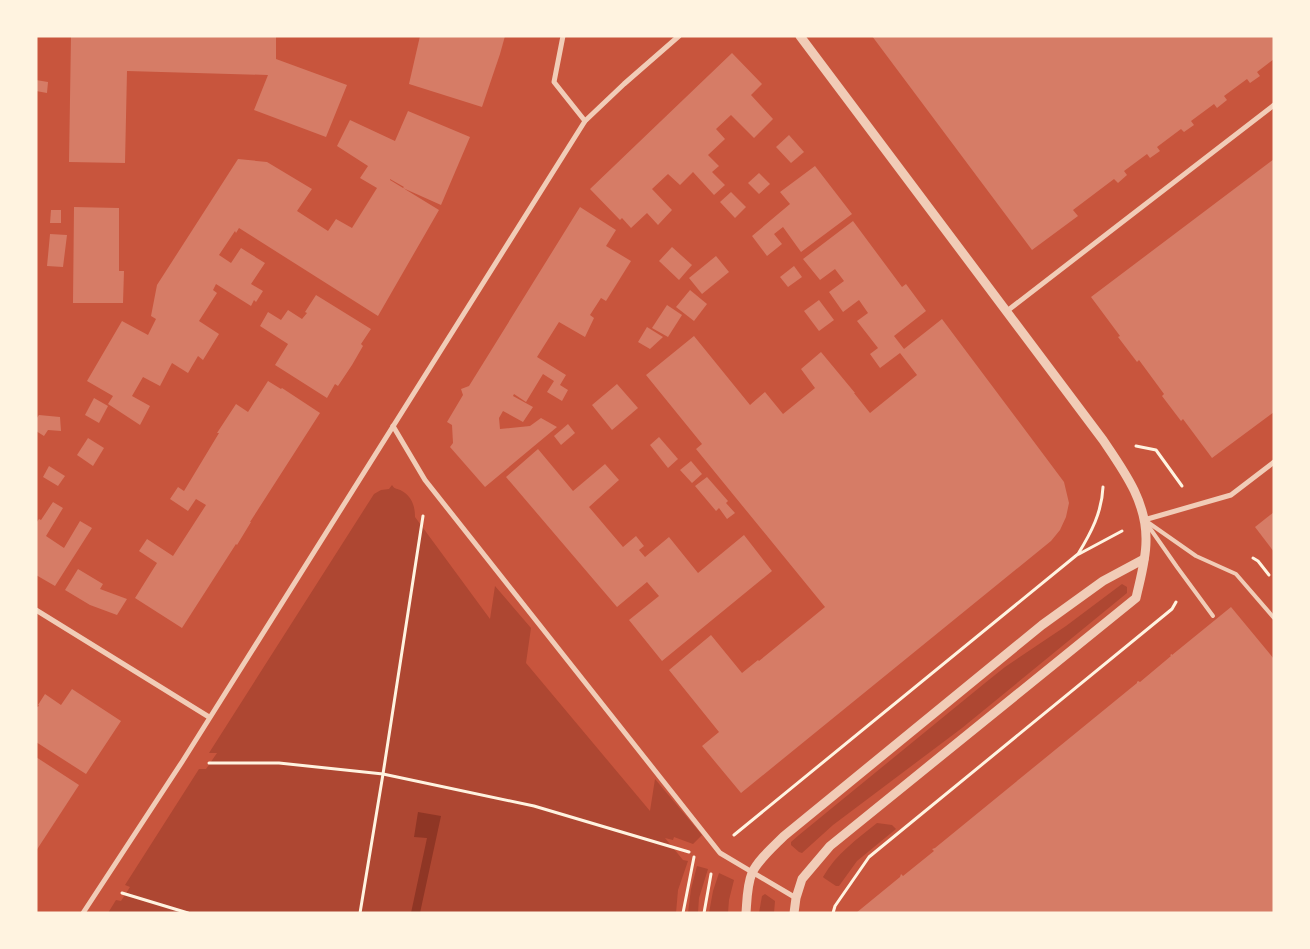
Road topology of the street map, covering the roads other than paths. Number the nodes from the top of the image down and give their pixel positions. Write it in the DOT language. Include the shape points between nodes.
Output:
graph roads {
  1 [pos="563,36"];
  2 [pos="679,36"];
  3 [pos="800,36"];
  4 [pos="1274,105"];
  5 [pos="585,121"];
  6 [pos="1007,311"];
  7 [pos="393,426"];
  8 [pos="1274,462"];
  9 [pos="1144,520"];
  10 [pos="1144,559"];
  11 [pos="36,610"];
  12 [pos="1213,616"];
  13 [pos="1274,618"];
  14 [pos="210,717"];
  15 [pos="752,873"];
  16 [pos="796,898"];
  17 [pos="82,913"];
  18 [pos="746,913"];
  19 [pos="794,913"];
  1 -- 5 [label="street" via="554,82"];
  2 -- 5 [label="street"];
  3 -- 6 [label="street"];
  4 -- 6 [label="street"];
  5 -- 7 [label="street"];
  6 -- 9 [label="street" via="1130,479"];
  7 -- 14 [label="street"];
  7 -- 15 [label="street" via="425,480 720,853"];
  8 -- 9 [label="street" via="1231,495"];
  9 -- 10 [label="street"];
  9 -- 12 [label="lane"];
  9 -- 13 [label="lane" via="1196,556 1236,574"];
  10 -- 15 [label="street" via="1104,581 1042,625 784,836"];
  10 -- 16 [label="street" via="1136,598 830,846 802,879"];
  11 -- 14 [label="street"];
  14 -- 17 [label="street"];
  15 -- 16 [label="street"];
  15 -- 18 [label="street"];
  16 -- 19 [label="street"];
}
